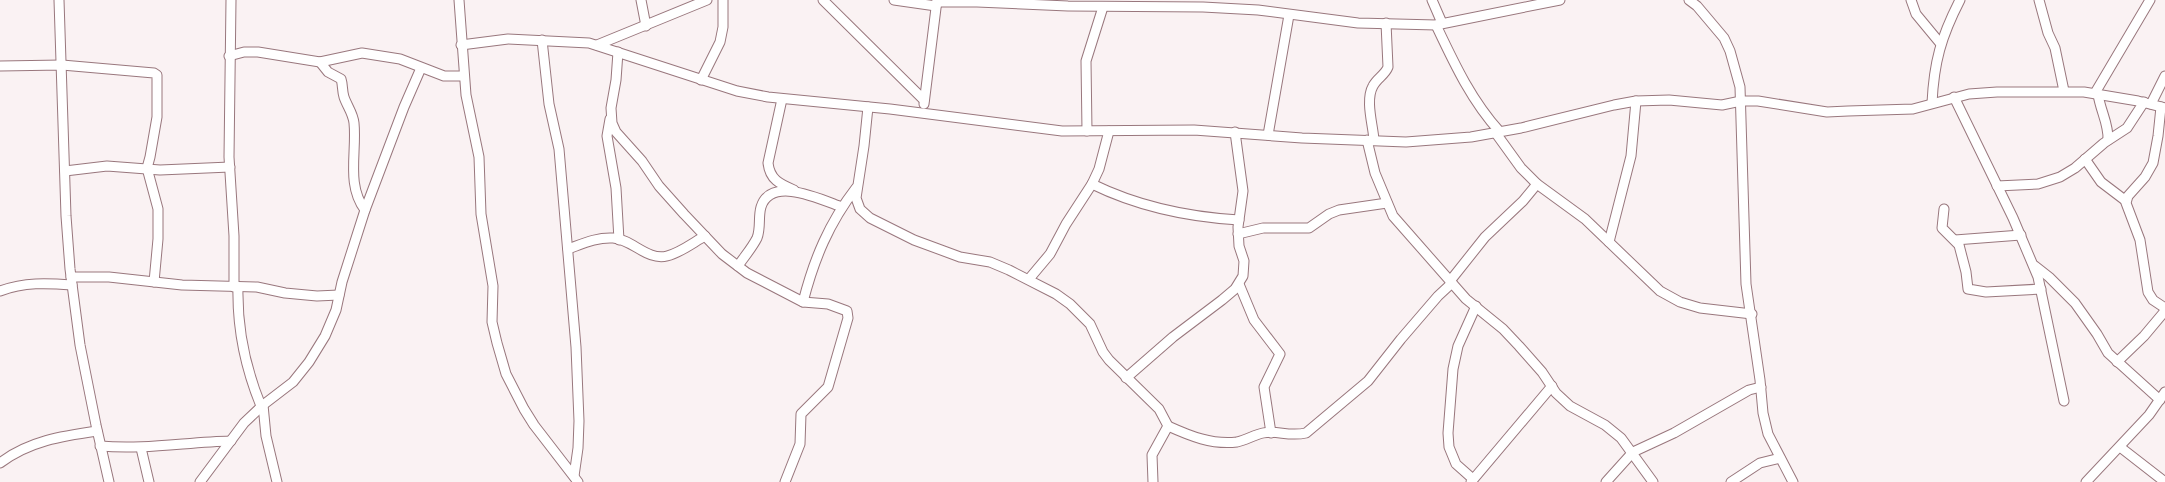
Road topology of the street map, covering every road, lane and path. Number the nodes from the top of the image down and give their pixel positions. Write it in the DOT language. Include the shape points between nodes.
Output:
graph roads {
  1 [pos="59,0"];
  2 [pos="231,0"];
  3 [pos="459,0"];
  4 [pos="641,0"];
  5 [pos="707,0"];
  6 [pos="723,0"];
  7 [pos="823,0"];
  8 [pos="894,0"];
  9 [pos="1432,0"];
  10 [pos="1560,0"];
  11 [pos="1689,0"];
  12 [pos="1911,0"];
  13 [pos="1960,0"];
  14 [pos="2039,0"];
  15 [pos="2150,0"];
  16 [pos="937,3"];
  17 [pos="1100,4"];
  18 [pos="1289,15"];
  19 [pos="1386,23"];
  20 [pos="1439,24"];
  21 [pos="646,26"];
  22 [pos="542,40"];
  23 [pos="1940,43"];
  24 [pos="461,45"];
  25 [pos="597,45"];
  26 [pos="618,52"];
  27 [pos="229,56"];
  28 [pos="320,62"];
  29 [pos="62,65"];
  30 [pos="0,66"];
  31 [pos="422,68"];
  32 [pos="464,76"];
  33 [pos="2165,76"];
  34 [pos="701,80"];
  35 [pos="2064,91"];
  36 [pos="2097,94"];
  37 [pos="1954,97"];
  38 [pos="782,99"];
  39 [pos="924,100"];
  40 [pos="1636,101"];
  41 [pos="1741,101"];
  42 [pos="1932,103"];
  43 [pos="2147,103"];
  44 [pos="868,107"];
  45 [pos="2163,108"];
  46 [pos="923,113"];
  47 [pos="611,115"];
  48 [pos="1087,131"];
  49 [pos="1110,131"];
  50 [pos="1235,132"];
  51 [pos="1498,132"];
  52 [pos="1268,135"];
  53 [pos="1370,140"];
  54 [pos="2108,140"];
  55 [pos="2085,159"];
  56 [pos="230,167"];
  57 [pos="146,168"];
  58 [pos="64,171"];
  59 [pos="1092,184"];
  60 [pos="1537,184"];
  61 [pos="858,185"];
  62 [pos="1997,186"];
  63 [pos="797,191"];
  64 [pos="2126,201"];
  65 [pos="1387,202"];
  66 [pos="842,207"];
  67 [pos="1944,209"];
  68 [pos="365,210"];
  69 [pos="1239,220"];
  70 [pos="1238,234"];
  71 [pos="2021,235"];
  72 [pos="705,236"];
  73 [pos="619,240"];
  74 [pos="1956,240"];
  75 [pos="1609,242"];
  76 [pos="568,249"];
  77 [pos="738,266"];
  78 [pos="2033,266"];
  79 [pos="1030,279"];
  80 [pos="71,281"];
  81 [pos="154,282"];
  82 [pos="1451,282"];
  83 [pos="1239,284"];
  84 [pos="236,287"];
  85 [pos="2041,289"];
  86 [pos="0,291"];
  87 [pos="339,295"];
  88 [pos="803,302"];
  89 [pos="1476,306"];
  90 [pos="2165,308"];
  91 [pos="2165,311"];
  92 [pos="1752,314"];
  93 [pos="2117,362"];
  94 [pos="1126,378"];
  95 [pos="1552,386"];
  96 [pos="1761,387"];
  97 [pos="2163,396"];
  98 [pos="2064,400"];
  99 [pos="262,406"];
  100 [pos="1168,426"];
  101 [pos="97,431"];
  102 [pos="1271,432"];
  103 [pos="231,441"];
  104 [pos="100,446"];
  105 [pos="2120,447"];
  106 [pos="141,448"];
  107 [pos="1633,452"];
  108 [pos="1780,458"];
  109 [pos="0,463"];
  110 [pos="576,479"];
  111 [pos="1472,481"];
  112 [pos="109,482"];
  113 [pos="149,482"];
  114 [pos="200,482"];
  115 [pos="277,482"];
  116 [pos="785,482"];
  117 [pos="1153,482"];
  118 [pos="1606,482"];
  119 [pos="1653,482"];
  120 [pos="1731,482"];
  121 [pos="1792,482"];
  122 [pos="2086,482"];
  123 [pos="2165,482"];
  1 -- 29 [label="street"];
  2 -- 27 [label="street"];
  3 -- 24 [label="street"];
  4 -- 21 [label="street"];
  5 -- 21 [label="street"];
  6 -- 34 [label="street" via="720,42"];
  7 -- 39 [label="street"];
  8 -- 16 [label="street"];
  9 -- 20 [label="street"];
  10 -- 20 [label="street"];
  11 -- 41 [label="street" via="1724,38 1730,51"];
  12 -- 23 [label="street" via="1916,14"];
  13 -- 23 [label="street"];
  14 -- 35 [label="street" via="2055,48"];
  15 -- 36 [label="street"];
  16 -- 17 [label="street" via="977,2 1022,6"];
  16 -- 39 [label="street"];
  17 -- 18 [label="street" via="1258,10"];
  17 -- 48 [label="street" via="1086,61"];
  18 -- 19 [label="street" via="1358,23"];
  18 -- 52 [label="street"];
  19 -- 20 [label="street"];
  19 -- 53 [label="street" via="1388,67 1374,83 1370,96"];
  20 -- 51 [label="street" via="1455,67"];
  21 -- 25 [label="street"];
  22 -- 24 [label="street" via="508,39"];
  22 -- 25 [label="street" via="566,40"];
  22 -- 76 [label="street" via="549,104 560,149"];
  23 -- 42 [label="street" via="1935,63"];
  24 -- 32 [label="street"];
  25 -- 26 [label="street"];
  26 -- 34 [label="street"];
  26 -- 47 [label="street"];
  27 -- 28 [label="street" via="258,52"];
  27 -- 56 [label="street"];
  28 -- 31 [label="street" via="362,53 400,59"];
  28 -- 68 [label="street" via="328,72 341,79 344,97 352,114 354,185 356,196"];
  29 -- 30 [label="street"];
  29 -- 57 [label="street" via="157,75 157,117"];
  29 -- 58 [label="street"];
  31 -- 32 [label="street" via="444,76"];
  31 -- 68 [label="street" via="404,107"];
  32 -- 110 [label="street" via="472,132 479,157 481,214 493,286 492,322 497,343 506,374 520,403"];
  33 -- 43 [label="street"];
  34 -- 38 [label="street" via="737,91"];
  35 -- 36 [label="street"];
  35 -- 37 [label="street" via="1997,92"];
  36 -- 43 [label="street"];
  36 -- 54 [label="street" via="2107,125"];
  37 -- 42 [label="street"];
  37 -- 62 [label="street"];
  38 -- 44 [label="street"];
  38 -- 63 [label="street" via="770,152 769,172 779,183"];
  39 -- 46 [label="street"];
  40 -- 41 [label="street" via="1669,100 1722,105"];
  40 -- 51 [label="street"];
  40 -- 75 [label="street" via="1631,156"];
  41 -- 42 [label="street" via="1758,101 1827,112 1913,109"];
  41 -- 92 [label="street" via="1746,284"];
  43 -- 45 [label="street"];
  43 -- 54 [label="street" via="2126,128"];
  44 -- 46 [label="street"];
  44 -- 61 [label="street"];
  45 -- 64 [label="street" via="2153,163"];
  46 -- 48 [label="street" via="1062,131"];
  47 -- 72 [label="street" via="616,132 642,161 659,186"];
  47 -- 73 [label="street" via="607,136 616,188"];
  48 -- 49 [label="street"];
  49 -- 50 [label="street"];
  49 -- 59 [label="street" via="1100,169"];
  50 -- 52 [label="street"];
  50 -- 69 [label="street" via="1243,191"];
  51 -- 53 [label="street" via="1443,140"];
  51 -- 60 [label="street" via="1521,168"];
  52 -- 53 [label="street"];
  53 -- 65 [label="street" via="1375,173"];
  54 -- 55 [label="street"];
  55 -- 62 [label="street" via="2075,168 2038,184"];
  55 -- 64 [label="street" via="2101,182"];
  56 -- 57 [label="street" via="160,170"];
  56 -- 84 [label="street"];
  57 -- 58 [label="street" via="107,166"];
  57 -- 81 [label="street" via="158,209"];
  58 -- 80 [label="street"];
  59 -- 69 [label="street" via="1141,204 1180,214"];
  59 -- 79 [label="street" via="1050,254"];
  60 -- 75 [label="street" via="1585,219"];
  60 -- 82 [label="street" via="1476,247"];
  61 -- 66 [label="street"];
  61 -- 79 [label="street" via="857,204 870,218 914,240 960,257 990,262"];
  62 -- 71 [label="street"];
  63 -- 66 [label="street"];
  63 -- 77 [label="street" via="773,194 765,200 761,206 757,237"];
  64 -- 90 [label="street" via="2126,207 2140,240 2148,292 2153,300"];
  65 -- 70 [label="street" via="1340,210 1329,214 1309,228 1264,228"];
  65 -- 82 [label="street" via="1393,216"];
  66 -- 88 [label="street" via="828,229 816,257"];
  67 -- 74 [label="street" via="1942,228"];
  68 -- 87 [label="street"];
  69 -- 70 [label="street"];
  70 -- 83 [label="street" via="1245,269"];
  71 -- 74 [label="street"];
  71 -- 78 [label="street"];
  72 -- 73 [label="street" via="667,256 654,256"];
  72 -- 77 [label="street"];
  73 -- 76 [label="street" via="596,240"];
  74 -- 85 [label="street" via="1962,252 1968,289 1992,292"];
  75 -- 92 [label="street" via="1660,291 1680,302 1700,308"];
  76 -- 110 [label="street" via="578,391"];
  77 -- 88 [label="street" via="768,285"];
  78 -- 85 [label="street"];
  78 -- 93 [label="street" via="2049,277 2075,303 2098,334 2108,353"];
  79 -- 94 [label="street" via="1080,312 1090,324 1103,352"];
  80 -- 81 [label="street" via="110,277"];
  80 -- 86 [label="street" via="42,282"];
  80 -- 101 [label="street" via="80,345"];
  81 -- 84 [label="street"];
  82 -- 89 [label="street"];
  82 -- 102 [label="street" via="1380,368 1356,392 1306,433 1294,436"];
  83 -- 94 [label="street"];
  83 -- 102 [label="street" via="1254,320 1280,354 1264,387"];
  84 -- 87 [label="street" via="256,287 296,294"];
  84 -- 99 [label="street" via="237,312 245,360"];
  85 -- 98 [label="street"];
  87 -- 99 [label="street" via="336,310 325,336 309,362 293,382"];
  88 -- 116 [label="street" via="838,306 847,312 848,318 828,387 801,414 800,444"];
  89 -- 95 [label="street" via="1503,329"];
  89 -- 111 [label="street" via="1458,346 1453,369 1448,433 1449,447 1456,464"];
  91 -- 93 [label="street"];
  92 -- 96 [label="street"];
  93 -- 97 [label="street"];
  94 -- 100 [label="street" via="1159,409"];
  95 -- 107 [label="street" via="1570,406 1605,425"];
  95 -- 111 [label="street"];
  96 -- 107 [label="street" via="1749,390 1674,434"];
  96 -- 108 [label="street" via="1768,434"];
  97 -- 105 [label="street"];
  99 -- 103 [label="street" via="244,423"];
  99 -- 115 [label="street" via="267,444"];
  100 -- 102 [label="street" via="1198,439 1228,442"];
  100 -- 117 [label="street" via="1152,455"];
  101 -- 104 [label="street"];
  101 -- 109 [label="street" via="43,440"];
  103 -- 106 [label="street" via="191,442"];
  103 -- 114 [label="street"];
  104 -- 106 [label="street"];
  104 -- 112 [label="street"];
  105 -- 122 [label="street"];
  105 -- 123 [label="street"];
  106 -- 113 [label="street"];
  107 -- 118 [label="street"];
  107 -- 119 [label="street"];
  108 -- 120 [label="street" via="1760,463"];
  108 -- 121 [label="street"];
}
